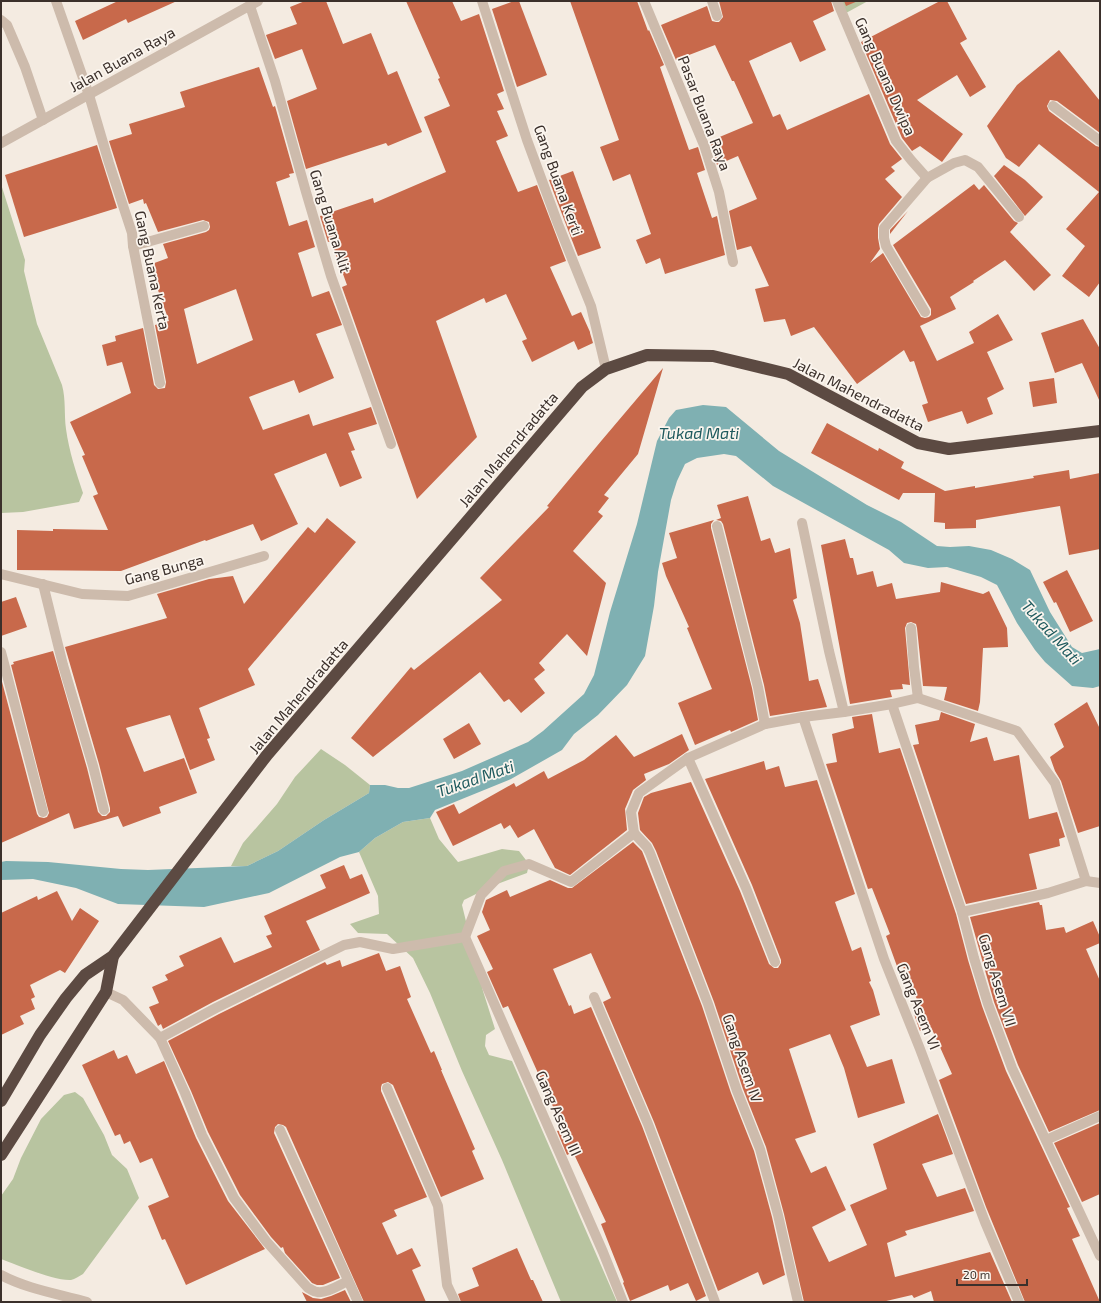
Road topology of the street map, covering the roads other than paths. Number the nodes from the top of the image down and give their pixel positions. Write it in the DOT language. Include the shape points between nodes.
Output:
graph roads {
  1 [pos="56,1"];
  2 [pos="482,1"];
  3 [pos="644,1"];
  4 [pos="712,1"];
  5 [pos="837,1"];
  6 [pos="254,3"];
  7 [pos="717,16"];
  8 [pos="1,20"];
  9 [pos="89,95"];
  10 [pos="1053,106"];
  11 [pos="43,120"];
  12 [pos="1100,141"];
  13 [pos="1,143"];
  14 [pos="927,178"];
  15 [pos="1019,217"];
  16 [pos="204,226"];
  17 [pos="133,246"];
  18 [pos="732,262"];
  19 [pos="925,312"];
  20 [pos="606,369"];
  21 [pos="160,383"];
  22 [pos="1100,431"];
  23 [pos="391,444"];
  24 [pos="802,524"];
  25 [pos="717,526"];
  26 [pos="264,556"];
  27 [pos="1,574"];
  28 [pos="43,584"];
  29 [pos="911,628"];
  30 [pos="1,652"];
  31 [pos="918,698"];
  32 [pos="892,704"];
  33 [pos="844,712"];
  34 [pos="803,717"];
  35 [pos="765,724"];
  36 [pos="688,758"];
  37 [pos="104,810"];
  38 [pos="43,812"];
  39 [pos="634,833"];
  40 [pos="1086,881"];
  41 [pos="1100,883"];
  42 [pos="962,912"];
  43 [pos="465,937"];
  44 [pos="112,956"];
  45 [pos="775,962"];
  46 [pos="106,992"];
  47 [pos="594,997"];
  48 [pos="160,1038"];
  49 [pos="387,1088"];
  50 [pos="1,1101"];
  51 [pos="1100,1116"];
  52 [pos="280,1130"];
  53 [pos="1046,1140"];
  54 [pos="1,1155"];
  55 [pos="1100,1256"];
  56 [pos="1,1275"];
  57 [pos="348,1282"];
  58 [pos="87,1302"];
  59 [pos="358,1302"];
  60 [pos="455,1302"];
  61 [pos="623,1302"];
  62 [pos="715,1302"];
  63 [pos="798,1302"];
  64 [pos="1019,1302"];
  1 -- 9 [label="street, Gang Buana Kerta"];
  2 -- 20 [label="street, Gang Buana Kerti" via="527,140 591,306"];
  3 -- 18 [label="street, Pasar Buana Raya" via="704,145 719,192"];
  4 -- 7 [label="street"];
  5 -- 14 [label="street, Gang Buana Dwipa" via="896,141"];
  6 -- 9 [label="street, Jalan Buana Raya"];
  6 -- 23 [label="street, Gang Buana Alit" via="331,276"];
  8 -- 11 [label="street" via="7,25 25,67"];
  9 -- 11 [label="street, Jalan Buana Raya"];
  9 -- 17 [label="street, Gang Buana Kerta" via="132,233"];
  10 -- 12 [label="street"];
  11 -- 13 [label="street, Jalan Buana Raya"];
  14 -- 15 [label="street" via="954,163 966,160 978,167"];
  14 -- 19 [label="street" via="884,228 886,246"];
  16 -- 17 [label="street"];
  17 -- 21 [label="street, Gang Buana Kerta"];
  20 -- 22 [label="highway, Jalan Mahendradatta" via="647,355 713,356 788,374 918,443 949,449"];
  20 -- 44 [label="highway, Jalan Mahendradatta" via="582,387 267,755"];
  24 -- 33 [label="street"];
  25 -- 35 [label="street"];
  26 -- 28 [label="street, Gang Bunga" via="128,596 82,594"];
  27 -- 28 [label="street, Gang Bunga"];
  28 -- 37 [label="street"];
  29 -- 31 [label="street"];
  30 -- 38 [label="street"];
  31 -- 32 [label="street"];
  31 -- 40 [label="street" via="1017,731 1055,783"];
  32 -- 33 [label="street"];
  32 -- 42 [label="street, Gang Asem VII"];
  33 -- 34 [label="street"];
  34 -- 35 [label="street"];
  34 -- 64 [label="street, Gang Asem VI" via="884,959 985,1222"];
  35 -- 36 [label="street"];
  36 -- 39 [label="street" via="638,793 631,812"];
  36 -- 45 [label="street" via="746,888"];
  39 -- 43 [label="street" via="571,882 529,864 504,871 481,895"];
  39 -- 63 [label="street, Gang Asem IV" via="650,853 760,1149"];
  40 -- 41 [label="street"];
  40 -- 42 [label="street" via="1048,893"];
  42 -- 53 [label="street, Gang Asem VII" via="988,1004 1012,1068"];
  43 -- 48 [label="street" via="393,949 360,942 344,945"];
  43 -- 61 [label="street, Gang Asem III"];
  44 -- 46 [label="highway, Jalan Mahendradatta"];
  44 -- 50 [label="highway, Jalan Mahendradatta" via="85,975 66,998 40,1035"];
  46 -- 48 [label="street" via="123,1000"];
  46 -- 54 [label="highway, Jalan Mahendradatta"];
  47 -- 62 [label="street" via="648,1124"];
  48 -- 57 [label="street" via="202,1135 231,1192 266,1241 308,1288 318,1292"];
  49 -- 60 [label="street" via="438,1206 447,1284"];
  51 -- 53 [label="street"];
  52 -- 57 [label="street"];
  53 -- 55 [label="street, Gang Asem VII"];
  56 -- 58 [label="street" via="9,1280"];
  57 -- 59 [label="street"];
}
